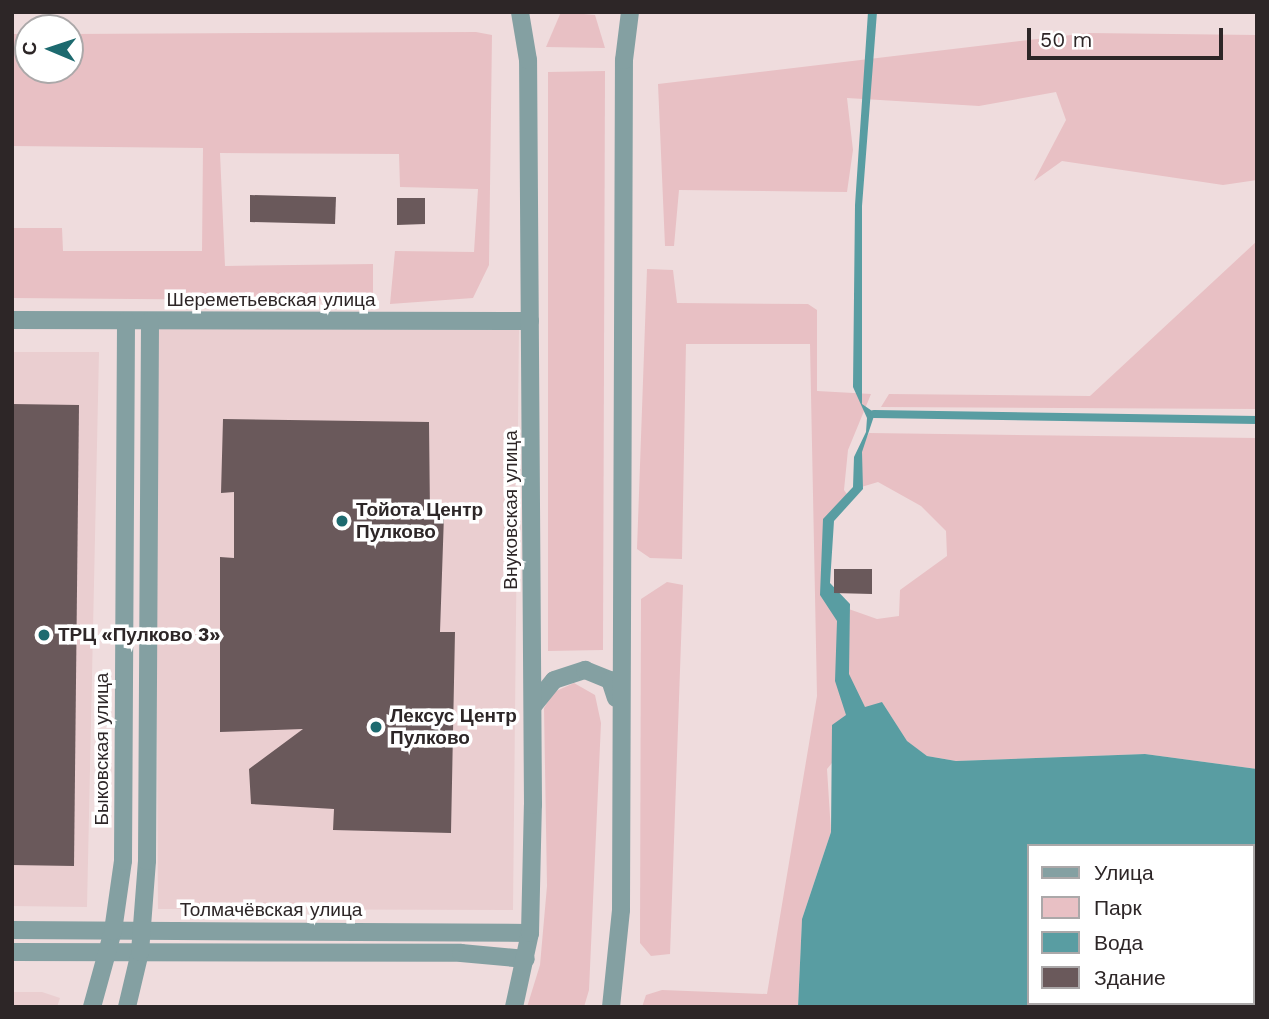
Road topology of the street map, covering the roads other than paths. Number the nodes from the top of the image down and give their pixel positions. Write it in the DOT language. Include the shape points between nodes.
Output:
graph roads {
  1 [pos="520,12"];
  2 [pos="630,12"];
  3 [pos="12,320"];
  4 [pos="126,321"];
  5 [pos="150,321"];
  6 [pos="530,321"];
  7 [pos="533,706"];
  8 [pos="620,711"];
  9 [pos="12,930"];
  10 [pos="113,931"];
  11 [pos="142,931"];
  12 [pos="530,933"];
  13 [pos="12,952"];
  14 [pos="108,952"];
  15 [pos="140,952"];
  16 [pos="526,959"];
  17 [pos="92,1007"];
  18 [pos="127,1007"];
  19 [pos="514,1007"];
  20 [pos="611,1007"];
  1 -- 6 [label="street, Внуковская улица" via="528,61"];
  2 -- 8 [label="street" via="624,60"];
  3 -- 4 [label="street, Шереметьевская улица"];
  4 -- 5 [label="street, Шереметьевская улица"];
  4 -- 10 [label="street, Быковская улица" via="122,861"];
  5 -- 6 [label="street, Шереметьевская улица"];
  5 -- 11 [label="street"];
  6 -- 7 [label="street, Внуковская улица"];
  7 -- 8 [label="street" via="554,680 585,670 610,680"];
  7 -- 12 [label="street, Внуковская улица"];
  8 -- 20 [label="street" via="621,909"];
  9 -- 10 [label="street, Толмачёвская улица"];
  10 -- 11 [label="street, Толмачёвская улица"];
  10 -- 14 [label="street, Быковская улица"];
  11 -- 12 [label="street, Толмачёвская улица"];
  11 -- 15 [label="street"];
  12 -- 16 [label="street, Внуковская улица"];
  13 -- 14 [label="street"];
  14 -- 15 [label="street"];
  14 -- 17 [label="street, Быковская улица"];
  15 -- 16 [label="street" via="461,953"];
  15 -- 18 [label="street"];
  16 -- 19 [label="street, Внуковская улица"];
}
